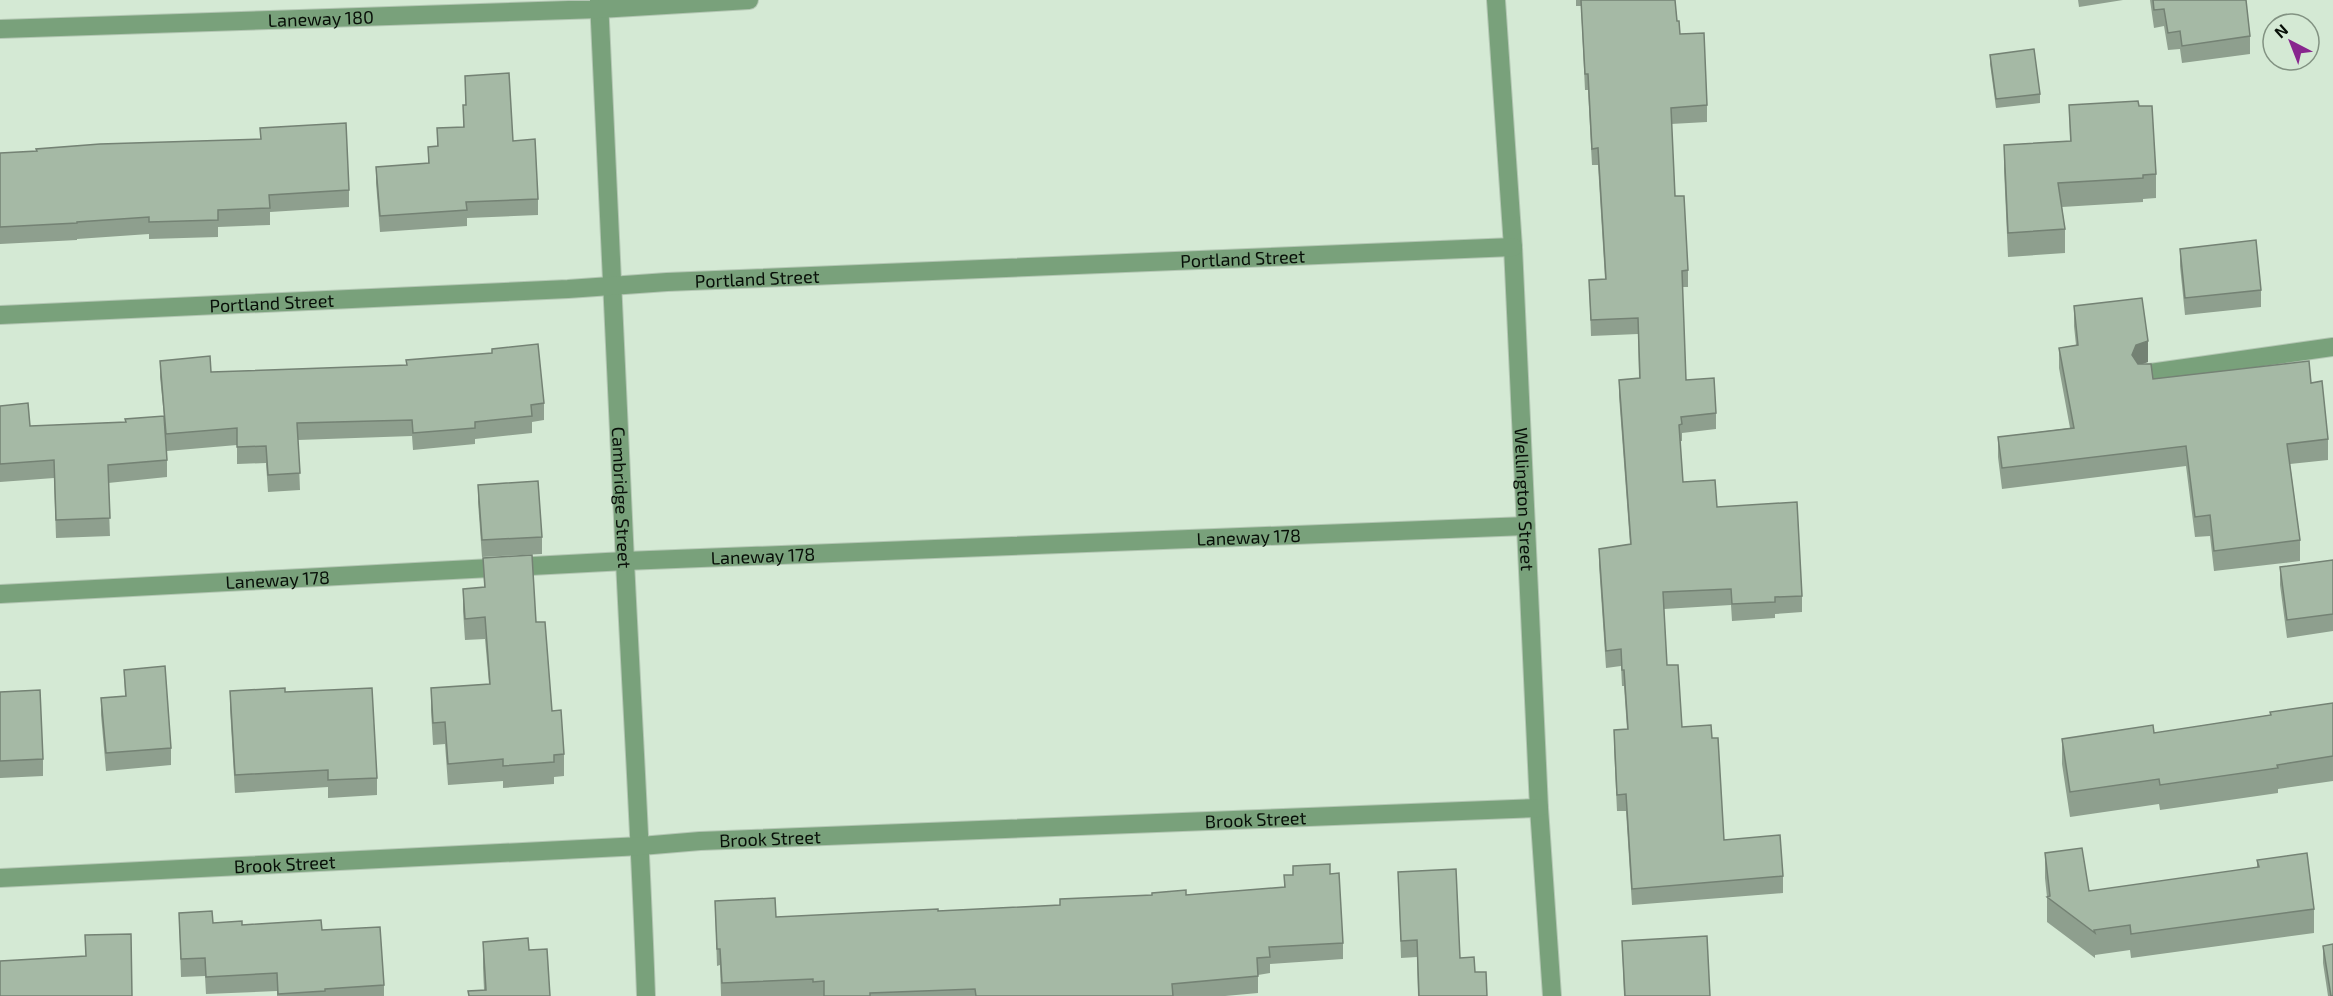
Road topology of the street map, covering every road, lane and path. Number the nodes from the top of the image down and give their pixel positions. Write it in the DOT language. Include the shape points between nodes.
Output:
graph roads {
  1 [pos="749,0"];
  2 [pos="1496,0"];
  3 [pos="599,4"];
  4 [pos="0,29"];
  5 [pos="1513,247"];
  6 [pos="614,286"];
  7 [pos="0,315"];
  8 [pos="2333,347"];
  9 [pos="2143,374"];
  10 [pos="1526,526"];
  11 [pos="625,561"];
  12 [pos="0,594"];
  13 [pos="1539,808"];
  14 [pos="641,846"];
  15 [pos="0,878"];
  16 [pos="646,996"];
  17 [pos="1552,996"];
  1 -- 3 [label="street, Laneway 180"];
  2 -- 5 [label="street, Wellington Street"];
  3 -- 4 [label="street, Laneway 180"];
  3 -- 6 [label="street, Cambridge Street"];
  5 -- 6 [label="street, Portland Street"];
  5 -- 10 [label="street, Wellington Street"];
  6 -- 7 [label="street, Portland Street"];
  6 -- 11 [label="street, Cambridge Street"];
  8 -- 9 [label="street"];
  10 -- 11 [label="street, Laneway 178"];
  10 -- 13 [label="street, Wellington Street"];
  11 -- 12 [label="street, Laneway 178"];
  11 -- 14 [label="street, Cambridge Street"];
  13 -- 14 [label="street, Brook Street"];
  13 -- 17 [label="street, Wellington Street"];
  14 -- 15 [label="street, Brook Street"];
  14 -- 16 [label="street, Cambridge Street"];
}
